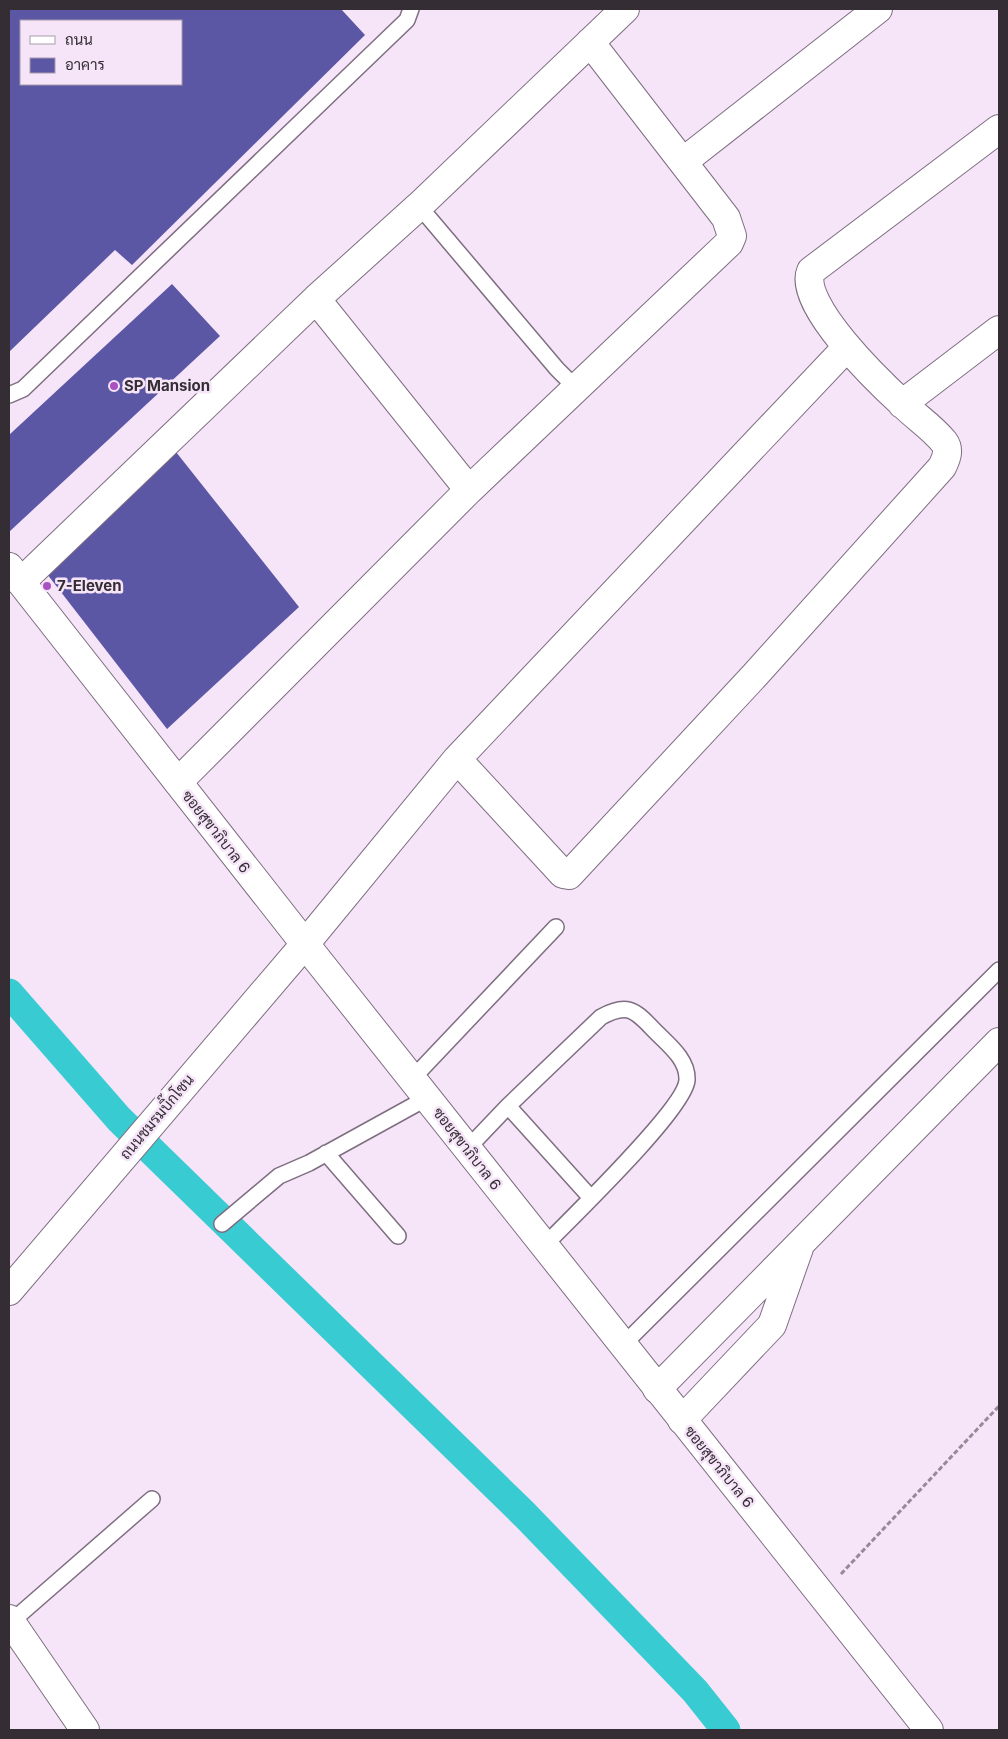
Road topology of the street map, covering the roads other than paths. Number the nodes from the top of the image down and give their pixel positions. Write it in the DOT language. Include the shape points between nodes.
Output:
graph roads {
  1 [pos="411,9"];
  2 [pos="878,9"];
  3 [pos="620,10"];
  4 [pos="590,42"];
  5 [pos="999,130"];
  6 [pos="684,161"];
  7 [pos="419,206"];
  8 [pos="316,300"];
  9 [pos="999,330"];
  10 [pos="847,347"];
  11 [pos="576,388"];
  12 [pos="9,395"];
  13 [pos="902,404"];
  14 [pos="469,490"];
  15 [pos="15,575"];
  16 [pos="457,759"];
  17 [pos="178,782"];
  18 [pos="556,927"];
  19 [pos="305,944"];
  20 [pos="999,970"];
  21 [pos="999,1042"];
  22 [pos="419,1088"];
  23 [pos="508,1106"];
  24 [pos="467,1148"];
  25 [pos="326,1153"];
  26 [pos="592,1198"];
  27 [pos="222,1224"];
  28 [pos="398,1236"];
  29 [pos="802,1240"];
  30 [pos="544,1246"];
  31 [pos="9,1291"];
  32 [pos="623,1345"];
  33 [pos="657,1388"];
  34 [pos="682,1420"];
  35 [pos="152,1499"];
  36 [pos="10,1620"];
  37 [pos="85,1730"];
  38 [pos="929,1730"];
  1 -- 12 [label="lane" via="407,20 22,390"];
  2 -- 6 [label="street"];
  3 -- 4 [label="street"];
  4 -- 6 [label="street"];
  4 -- 7 [label="street"];
  5 -- 10 [label="street" via="811,271 808,277 810,291 817,307"];
  6 -- 11 [label="street" via="726,218 732,236 729,243"];
  7 -- 8 [label="street"];
  7 -- 11 [label="lane"];
  8 -- 14 [label="street"];
  8 -- 15 [label="street"];
  9 -- 13 [label="street"];
  10 -- 13 [label="street"];
  10 -- 16 [label="street, ถนนชมรมบิ๊กโซน"];
  11 -- 14 [label="street"];
  13 -- 16 [label="street" via="944,442 947,458 942,466 755,675 569,875 563,874"];
  14 -- 17 [label="street"];
  15 -- 17 [label="street, ซอยสุขาภิบาล 6"];
  16 -- 19 [label="street, ถนนชมรมบิ๊กโซน"];
  17 -- 19 [label="street, ซอยสุขาภิบาล 6"];
  18 -- 22 [label="lane"];
  19 -- 22 [label="street, ซอยสุขาภิบาล 6"];
  19 -- 31 [label="street, ถนนชมรมบิ๊กโซน"];
  20 -- 32 [label="lane"];
  21 -- 29 [label="street"];
  22 -- 24 [label="street, ซอยสุขาภิบาล 6"];
  22 -- 25 [label="lane"];
  23 -- 24 [label="lane"];
  23 -- 26 [label="lane"];
  23 -- 26 [label="lane" via="600,1017 611,1011 637,1012 684,1062 687,1081 678,1101"];
  24 -- 30 [label="street, ซอยสุขาภิบาล 6"];
  25 -- 27 [label="lane" via="279,1176"];
  25 -- 28 [label="lane"];
  26 -- 30 [label="lane"];
  29 -- 33 [label="street"];
  29 -- 34 [label="street" via="772,1325"];
  30 -- 32 [label="street, ซอยสุขาภิบาล 6"];
  32 -- 33 [label="street, ซอยสุขาภิบาล 6"];
  33 -- 34 [label="street, ซอยสุขาภิบาล 6"];
  34 -- 38 [label="street, ซอยสุขาภิบาล 6"];
  35 -- 36 [label="lane"];
  36 -- 37 [label="street"];
}
